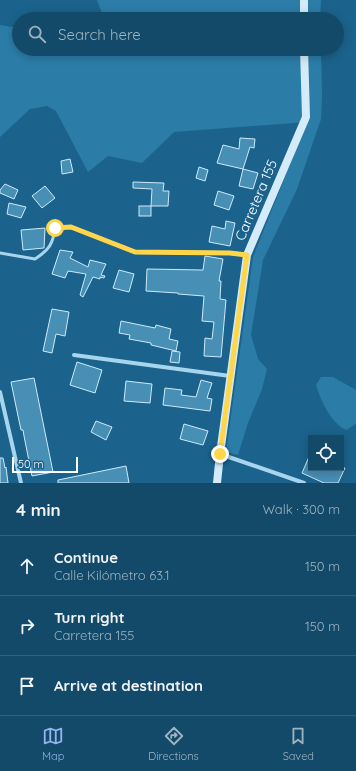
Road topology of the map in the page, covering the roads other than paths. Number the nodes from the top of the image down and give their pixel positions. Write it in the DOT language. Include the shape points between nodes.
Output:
graph roads {
  1 [pos="304,0"];
  2 [pos="304,12"];
  3 [pos="304,56"];
  4 [pos="71,227"];
  5 [pos="0,253"];
  6 [pos="247,255"];
  7 [pos="74,355"];
  8 [pos="230,376"];
  9 [pos="0,392"];
  10 [pos="220,454"];
  11 [pos="21,483"];
  12 [pos="217,483"];
  13 [pos="304,483"];
  1 -- 2 [label="street"];
  3 -- 6 [label="street, Carretera 155" via="306,117"];
  4 -- 5 [label="lane" via="55,228 46,251 35,259"];
  4 -- 6 [label="street" via="135,252"];
  6 -- 8 [label="street, Carretera 155"];
  7 -- 8 [label="street"];
  8 -- 10 [label="street, Carretera 155"];
  9 -- 11 [label="street"];
  10 -- 12 [label="street, Carretera 155"];
  10 -- 13 [label="street"];
}
